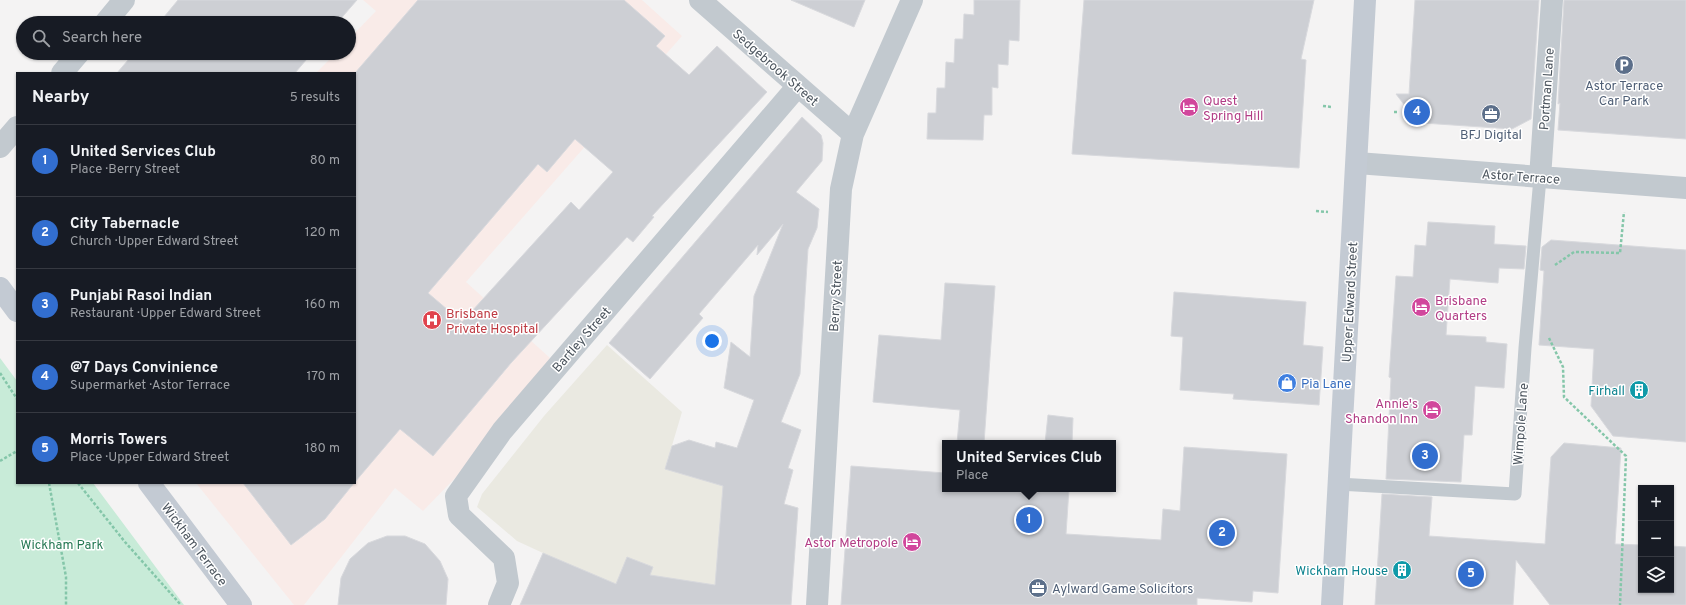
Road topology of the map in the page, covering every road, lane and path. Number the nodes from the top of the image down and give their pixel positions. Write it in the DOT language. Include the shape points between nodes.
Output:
graph roads {
  1 [pos="124,0"];
  2 [pos="912,0"];
  3 [pos="1365,0"];
  4 [pos="1552,0"];
  5 [pos="711,4"];
  6 [pos="111,16"];
  7 [pos="73,60"];
  8 [pos="63,72"];
  9 [pos="797,87"];
  10 [pos="1323,106"];
  11 [pos="1337,107"];
  12 [pos="1394,112"];
  13 [pos="1399,112"];
  14 [pos="16,128"];
  15 [pos="853,134"];
  16 [pos="0,147"];
  17 [pos="1357,163"];
  18 [pos="1540,178"];
  19 [pos="1686,188"];
  20 [pos="1624,212"];
  21 [pos="1554,272"];
  22 [pos="0,288"];
  23 [pos="16,310"];
  24 [pos="1547,334"];
  25 [pos="0,373"];
  26 [pos="16,397"];
  27 [pos="16,452"];
  28 [pos="0,461"];
  29 [pos="50,484"];
  30 [pos="79,484"];
  31 [pos="150,484"];
  32 [pos="1338,484"];
  33 [pos="66,605"];
  34 [pos="181,605"];
  35 [pos="241,605"];
  36 [pos="498,605"];
  37 [pos="817,605"];
  38 [pos="1332,605"];
  39 [pos="1620,605"];
  1 -- 6 [label="street"];
  2 -- 15 [label="street, Berry Street"];
  3 -- 17 [label="main road, Upper Edward Street"];
  4 -- 18 [label="street, Portman Lane"];
  5 -- 9 [label="street, Sedgebrook Street"];
  7 -- 8 [label="street"];
  9 -- 15 [label="street, Sedgebrook Street"];
  9 -- 36 [label="street, Bartley Street" via="502,431 456,496 459,515 504,558 508,583"];
  10 -- 11 [label="path"];
  12 -- 13 [label="path"];
  14 -- 16 [label="street"];
  15 -- 37 [label="street, Berry Street" via="842,189"];
  17 -- 18 [label="street, Astor Terrace"];
  17 -- 32 [label="main road, Upper Edward Street"];
  18 -- 19 [label="street, Astor Terrace"];
  18 -- 32 [label="lane, Wimpole Lane" via="1515,494"];
  20 -- 21 [label="path" via="1620,253 1574,252 1555,264"];
  22 -- 23 [label="main road"];
  24 -- 39 [label="path" via="1563,367 1564,397 1626,456"];
  25 -- 26 [label="path"];
  27 -- 28 [label="path"];
  29 -- 33 [label="path" via="66,577"];
  30 -- 34 [label="path" via="125,542"];
  31 -- 35 [label="main road, Wickham Terrace"];
  32 -- 38 [label="main road, Upper Edward Street"];
}
